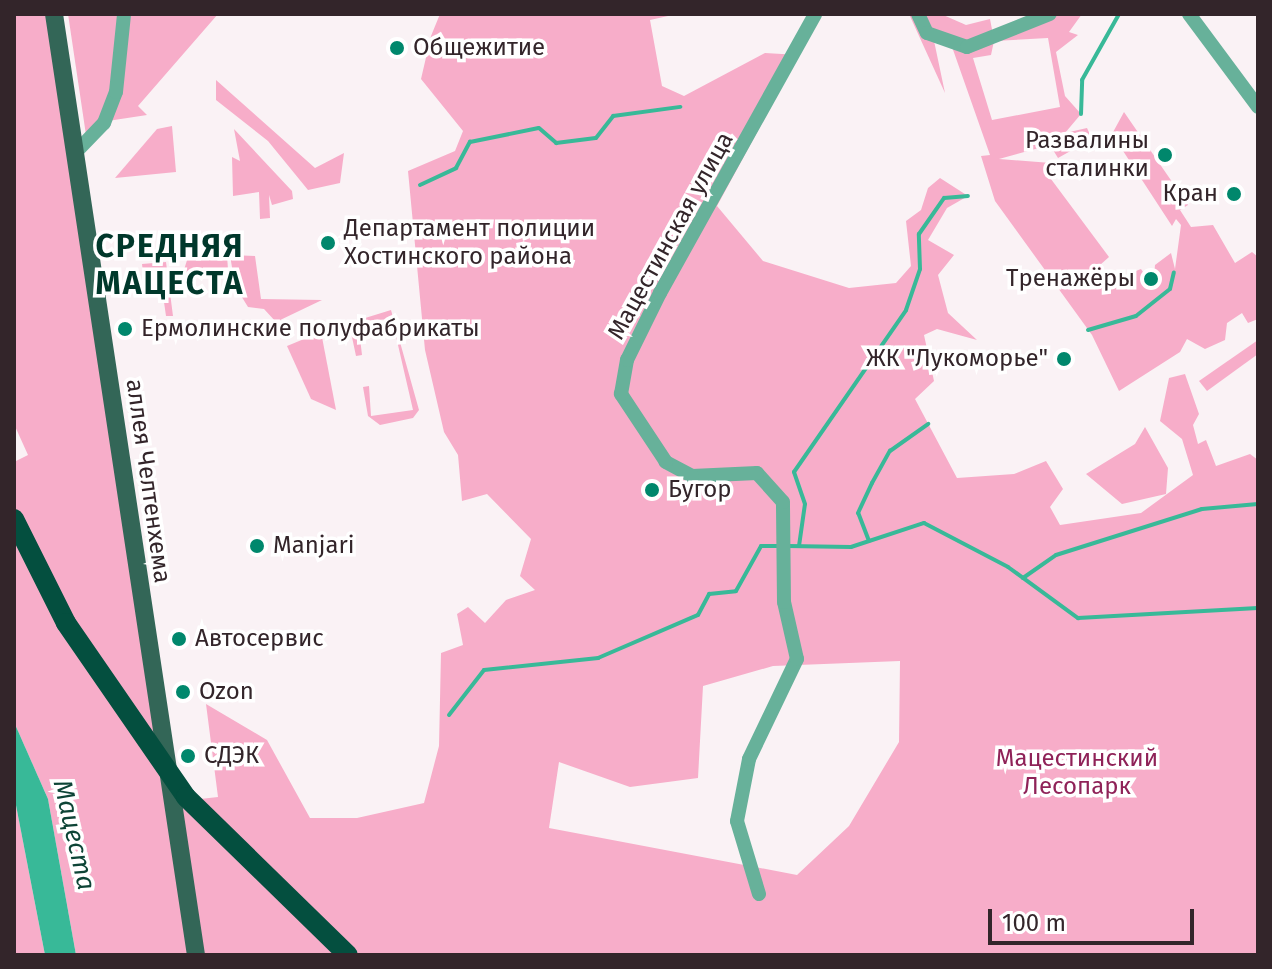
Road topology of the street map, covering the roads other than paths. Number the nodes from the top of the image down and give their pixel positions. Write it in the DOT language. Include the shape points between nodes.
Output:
graph roads {
  1 [pos="54,14"];
  2 [pos="124,14"];
  3 [pos="815,14"];
  4 [pos="918,14"];
  5 [pos="1050,14"];
  6 [pos="1189,14"];
  7 [pos="1258,107"];
  8 [pos="76,152"];
  9 [pos="14,519"];
  10 [pos="759,894"];
  11 [pos="196,955"];
  12 [pos="348,955"];
  1 -- 8 [label="main road, аллея Челтенхема"];
  2 -- 8 [label="street" via="116,92 104,123"];
  3 -- 10 [label="street, Мацестинская улица" via="660,293 627,360 621,394 677,469 768,479 783,502 784,602 797,659 749,759 737,821"];
  4 -- 5 [label="street" via="927,33 946,43 994,41"];
  6 -- 7 [label="street"];
  8 -- 11 [label="main road, аллея Челтенхема"];
  9 -- 12 [label="highway, bridge" via="66,623 186,797"];
}
